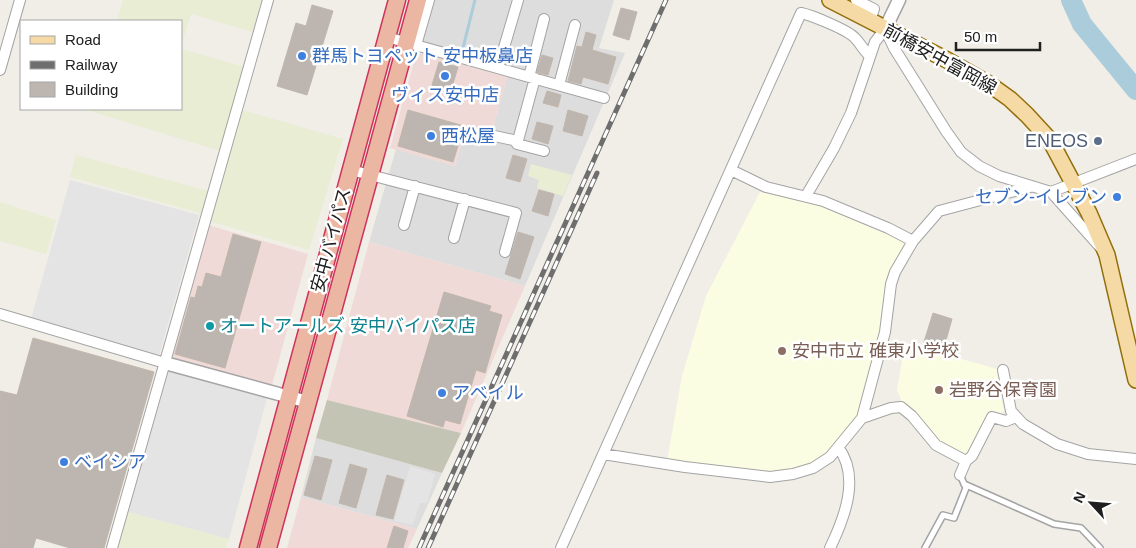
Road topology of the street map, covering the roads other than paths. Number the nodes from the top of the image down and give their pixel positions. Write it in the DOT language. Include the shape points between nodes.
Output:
graph roads {
  1 [pos="20,0"];
  2 [pos="268,0"];
  3 [pos="397,0"];
  4 [pos="418,0"];
  5 [pos="429,0"];
  6 [pos="518,0"];
  7 [pos="830,0"];
  8 [pos="856,0"];
  9 [pos="899,0"];
  10 [pos="544,19"];
  11 [pos="870,20"];
  12 [pos="575,25"];
  13 [pos="885,29"];
  14 [pos="386,37"];
  15 [pos="411,44"];
  16 [pos="870,56"];
  17 [pos="498,68"];
  18 [pos="0,70"];
  19 [pos="532,78"];
  20 [pos="559,85"];
  21 [pos="604,98"];
  22 [pos="490,134"];
  23 [pos="518,142"];
  24 [pos="544,151"];
  25 [pos="1136,159"];
  26 [pos="351,170"];
  27 [pos="731,170"];
  28 [pos="370,174"];
  29 [pos="1074,182"];
  30 [pos="415,186"];
  31 [pos="1031,186"];
  32 [pos="1051,192"];
  33 [pos="806,196"];
  34 [pos="465,199"];
  35 [pos="404,225"];
  36 [pos="454,238"];
  37 [pos="913,241"];
  38 [pos="505,252"];
  39 [pos="1107,255"];
  40 [pos="0,314"];
  41 [pos="165,363"];
  42 [pos="1003,370"];
  43 [pos="1136,380"];
  44 [pos="289,397"];
  45 [pos="308,402"];
  46 [pos="1016,417"];
  47 [pos="862,418"];
  48 [pos="838,448"];
  49 [pos="603,454"];
  50 [pos="1136,459"];
  51 [pos="966,461"];
  52 [pos="962,479"];
  53 [pos="112,548"];
  54 [pos="248,548"];
  55 [pos="268,548"];
  56 [pos="562,548"];
  57 [pos="830,548"];
  58 [pos="925,548"];
  59 [pos="1100,548"];
  1 -- 18 [label="street"];
  2 -- 41 [label="street"];
  3 -- 14 [label="highway, 安中バイパス"];
  4 -- 15 [label="highway, 安中バイパス"];
  5 -- 15 [label="street"];
  6 -- 17 [label="street"];
  7 -- 11 [label="main road, 前橋安中富岡線"];
  8 -- 11 [label="street" via="874,9"];
  9 -- 13 [label="street"];
  10 -- 19 [label="street"];
  11 -- 13 [label="main road, 前橋安中富岡線"];
  12 -- 20 [label="street"];
  13 -- 16 [label="street"];
  13 -- 29 [label="main road, 前橋安中富岡線" via="990,84 1010,99 1050,140"];
  13 -- 31 [label="street" via="961,152 999,176"];
  14 -- 15 [label="street"];
  14 -- 26 [label="highway, 安中バイパス"];
  15 -- 17 [label="street"];
  15 -- 28 [label="highway, 安中バイパス"];
  16 -- 27 [label="street" via="854,36 800,13"];
  16 -- 33 [label="street" via="851,113"];
  17 -- 19 [label="street"];
  19 -- 20 [label="street"];
  19 -- 23 [label="street"];
  20 -- 21 [label="street"];
  22 -- 23 [label="street"];
  23 -- 24 [label="street"];
  25 -- 29 [label="street"];
  26 -- 28 [label="street"];
  26 -- 44 [label="highway, 安中バイパス"];
  27 -- 33 [label="street" via="766,187"];
  27 -- 49 [label="street"];
  28 -- 30 [label="street"];
  28 -- 45 [label="highway, 安中バイパス"];
  29 -- 32 [label="street"];
  29 -- 39 [label="main road, 前橋安中富岡線"];
  30 -- 34 [label="street"];
  30 -- 35 [label="street"];
  31 -- 32 [label="street"];
  31 -- 37 [label="street" via="939,211"];
  32 -- 39 [label="street"];
  33 -- 37 [label="street"];
  34 -- 36 [label="street"];
  34 -- 38 [label="street" via="516,214"];
  37 -- 47 [label="street" via="891,284 885,332"];
  39 -- 43 [label="main road, 前橋安中富岡線"];
  40 -- 41 [label="street"];
  41 -- 44 [label="street"];
  41 -- 53 [label="street"];
  42 -- 46 [label="street" via="1011,411"];
  44 -- 45 [label="street"];
  44 -- 54 [label="highway, 安中バイパス"];
  45 -- 55 [label="highway, 安中バイパス"];
  46 -- 50 [label="street" via="1057,444 1088,454"];
  46 -- 51 [label="street" via="1006,422 992,417 972,456"];
  47 -- 48 [label="street"];
  47 -- 51 [label="street" via="901,407 936,446"];
  48 -- 49 [label="street" via="813,468 770,477"];
  48 -- 57 [label="street" via="845,456 849,484 842,522"];
  49 -- 56 [label="street"];
  51 -- 52 [label="street"];
  52 -- 58 [label="lane" via="966,488 954,518 942,515"];
  52 -- 59 [label="lane" via="1054,524 1081,528"];
}
